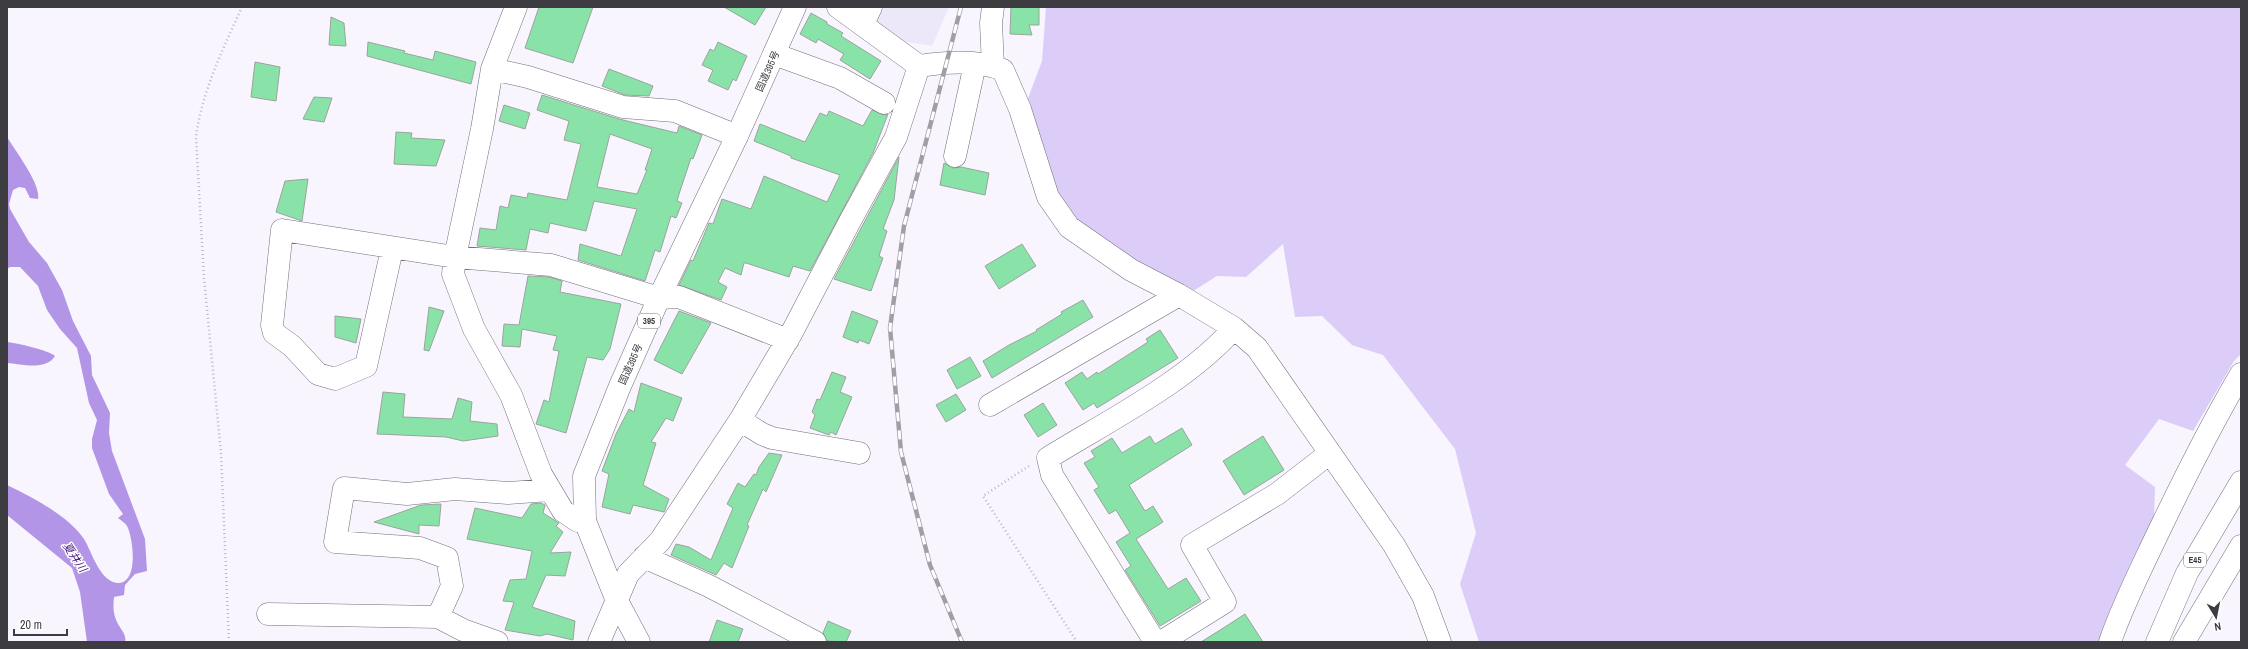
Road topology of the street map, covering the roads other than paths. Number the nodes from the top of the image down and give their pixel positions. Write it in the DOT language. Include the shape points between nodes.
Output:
graph roads {
  1 [pos="516,7"];
  2 [pos="796,7"];
  3 [pos="838,7"];
  4 [pos="993,7"];
  5 [pos="867,16"];
  6 [pos="774,54"];
  7 [pos="984,65"];
  8 [pos="918,66"];
  9 [pos="492,69"];
  10 [pos="884,103"];
  11 [pos="738,136"];
  12 [pos="955,156"];
  13 [pos="392,249"];
  14 [pos="454,257"];
  15 [pos="1179,294"];
  16 [pos="659,298"];
  17 [pos="1234,328"];
  18 [pos="788,340"];
  19 [pos="2241,374"];
  20 [pos="990,405"];
  21 [pos="740,420"];
  22 [pos="859,453"];
  23 [pos="1330,453"];
  24 [pos="2241,482"];
  25 [pos="550,490"];
  26 [pos="585,521"];
  27 [pos="2241,546"];
  28 [pos="644,557"];
  29 [pos="617,602"];
  30 [pos="268,614"];
  31 [pos="438,617"];
  32 [pos="497,642"];
  33 [pos="598,642"];
  34 [pos="639,642"];
  35 [pos="815,642"];
  36 [pos="1155,642"];
  37 [pos="1161,642"];
  38 [pos="1440,642"];
  39 [pos="2110,642"];
  40 [pos="2157,642"];
  41 [pos="2184,642"];
  1 -- 9 [label="main road"];
  2 -- 6 [label="main road, 国道395号 / 395"];
  3 -- 5 [label="main road"];
  4 -- 7 [label="main road"];
  5 -- 8 [label="main road"];
  6 -- 10 [label="main road" via="840,78"];
  6 -- 11 [label="main road, 国道395号 / 395"];
  7 -- 8 [label="main road" via="946,62"];
  7 -- 12 [label="main road"];
  7 -- 15 [label="main road" via="1003,70 1020,109 1048,197 1069,227 1131,270"];
  8 -- 18 [label="main road" via="896,138 848,223"];
  9 -- 11 [label="main road" via="528,77 623,107 675,111"];
  9 -- 14 [label="main road" via="482,129"];
  11 -- 16 [label="main road, 国道395号 / 395"];
  13 -- 14 [label="main road" via="366,366 335,379 318,374 292,346 274,333 272,325 282,230"];
  14 -- 16 [label="main road" via="551,265"];
  14 -- 25 [label="main road" via="453,274 474,329 511,395 541,474"];
  15 -- 17 [label="main road"];
  15 -- 20 [label="main road"];
  16 -- 18 [label="main road" via="679,297"];
  16 -- 26 [label="main road, 国道395号 / 395" via="584,476"];
  17 -- 23 [label="main road" via="1257,348"];
  17 -- 36 [label="main road" via="1219,346 1176,379 1048,458 1052,475"];
  18 -- 21 [label="main road"];
  19 -- 39 [label="main road" via="2210,425 2178,489 2122,608"];
  21 -- 22 [label="main road" via="772,438"];
  21 -- 28 [label="main road" via="660,541"];
  23 -- 37 [label="main road" via="1277,494 1192,545 1225,602"];
  23 -- 38 [label="main road" via="1394,545 1423,596"];
  24 -- 40 [label="main road, E45" via="2187,574"];
  25 -- 26 [label="main road" via="563,511 578,521"];
  25 -- 31 [label="main road" via="508,493 455,489 406,494 344,488 335,542 420,548 447,558 452,586"];
  26 -- 29 [label="main road, 国道395号 / 395"];
  27 -- 41 [label="main road"];
  28 -- 29 [label="main road" via="628,574"];
  28 -- 35 [label="main road" via="709,586"];
  29 -- 33 [label="main road"];
  29 -- 34 [label="main road, 国道395号 / 395"];
  30 -- 31 [label="main road"];
  31 -- 32 [label="main road" via="463,630"];
}
